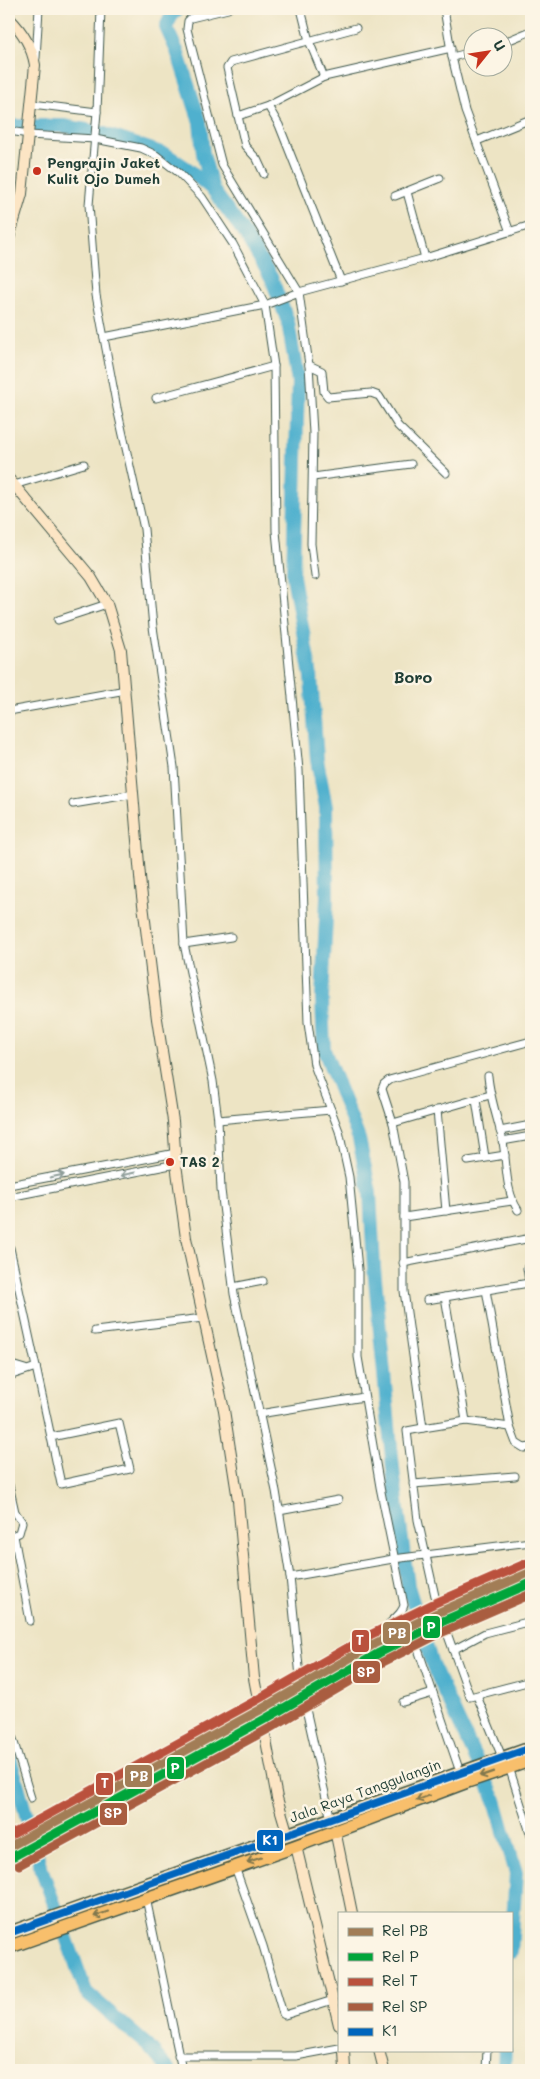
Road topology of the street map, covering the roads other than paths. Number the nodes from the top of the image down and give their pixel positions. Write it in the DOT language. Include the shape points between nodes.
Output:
graph roads {
  1 [pos="39,9"];
  2 [pos="101,9"];
  3 [pos="228,9"];
  4 [pos="301,9"];
  5 [pos="444,9"];
  6 [pos="9,18"];
  7 [pos="9,28"];
  8 [pos="356,28"];
  9 [pos="531,31"];
  10 [pos="512,39"];
  11 [pos="309,41"];
  12 [pos="26,42"];
  13 [pos="451,48"];
  14 [pos="462,54"];
  15 [pos="452,57"];
  16 [pos="35,65"];
  17 [pos="324,77"];
  18 [pos="32,105"];
  19 [pos="268,106"];
  20 [pos="97,114"];
  21 [pos="238,116"];
  22 [pos="531,118"];
  23 [pos="9,131"];
  24 [pos="30,133"];
  25 [pos="95,138"];
  26 [pos="477,141"];
  27 [pos="264,174"];
  28 [pos="440,178"];
  29 [pos="407,192"];
  30 [pos="395,196"];
  31 [pos="531,225"];
  32 [pos="510,232"];
  33 [pos="9,238"];
  34 [pos="425,258"];
  35 [pos="341,281"];
  36 [pos="297,293"];
  37 [pos="268,304"];
  38 [pos="104,337"];
  39 [pos="309,365"];
  40 [pos="274,366"];
  41 [pos="156,398"];
  42 [pos="84,464"];
  43 [pos="411,464"];
  44 [pos="446,473"];
  45 [pos="313,477"];
  46 [pos="11,482"];
  47 [pos="315,576"];
  48 [pos="107,604"];
  49 [pos="58,620"];
  50 [pos="126,690"];
  51 [pos="9,711"];
  52 [pos="134,794"];
  53 [pos="73,804"];
  54 [pos="230,937"];
  55 [pos="184,944"];
  56 [pos="531,1043"];
  57 [pos="488,1076"];
  58 [pos="490,1095"];
  59 [pos="476,1100"];
  60 [pos="331,1110"];
  61 [pos="437,1110"];
  62 [pos="218,1120"];
  63 [pos="394,1123"];
  64 [pos="531,1125"];
  65 [pos="500,1131"];
  66 [pos="531,1136"];
  67 [pos="502,1141"];
  68 [pos="176,1153"];
  69 [pos="505,1155"];
  70 [pos="484,1157"];
  71 [pos="468,1161"];
  72 [pos="176,1164"];
  73 [pos="36,1180"];
  74 [pos="9,1185"];
  75 [pos="39,1192"];
  76 [pos="9,1198"];
  77 [pos="512,1201"];
  78 [pos="518,1210"];
  79 [pos="446,1212"];
  80 [pos="404,1217"];
  81 [pos="531,1238"];
  82 [pos="10,1248"];
  83 [pos="403,1263"];
  84 [pos="526,1268"];
  85 [pos="263,1281"];
  86 [pos="529,1283"];
  87 [pos="233,1287"];
  88 [pos="486,1290"];
  89 [pos="531,1294"];
  90 [pos="445,1297"];
  91 [pos="427,1300"];
  92 [pos="204,1318"];
  93 [pos="95,1331"];
  94 [pos="36,1367"];
  95 [pos="9,1368"];
  96 [pos="25,1370"];
  97 [pos="9,1376"];
  98 [pos="364,1396"];
  99 [pos="259,1414"];
  100 [pos="466,1421"];
  101 [pos="510,1427"];
  102 [pos="423,1428"];
  103 [pos="51,1438"];
  104 [pos="531,1447"];
  105 [pos="515,1476"];
  106 [pos="9,1484"];
  107 [pos="413,1484"];
  108 [pos="338,1500"];
  109 [pos="12,1511"];
  110 [pos="279,1511"];
  111 [pos="11,1537"];
  112 [pos="531,1542"];
  113 [pos="422,1555"];
  114 [pos="397,1558"];
  115 [pos="290,1577"];
  116 [pos="436,1596"];
  117 [pos="30,1621"];
  118 [pos="531,1621"];
  119 [pos="446,1633"];
  120 [pos="453,1650"];
  121 [pos="419,1652"];
  122 [pos="300,1679"];
  123 [pos="531,1680"];
  124 [pos="433,1693"];
  125 [pos="477,1696"];
  126 [pos="403,1702"];
  127 [pos="9,1726"];
  128 [pos="531,1748"];
  129 [pos="531,1760"];
  130 [pos="504,1763"];
  131 [pos="466,1774"];
  132 [pos="31,1798"];
  133 [pos="333,1825"];
  134 [pos="288,1835"];
  135 [pos="531,1836"];
  136 [pos="296,1846"];
  137 [pos="235,1867"];
  138 [pos="171,1875"];
  139 [pos="177,1888"];
  140 [pos="146,1898"];
  141 [pos="352,1912"];
  142 [pos="9,1933"];
  143 [pos="9,1947"];
  144 [pos="333,2000"];
  145 [pos="338,2021"];
  146 [pos="338,2048"];
  147 [pos="344,2052"];
  148 [pos="380,2052"];
  149 [pos="487,2052"];
  150 [pos="178,2056"];
  151 [pos="182,2070"];
  152 [pos="345,2070"];
  153 [pos="384,2070"];
  154 [pos="486,2070"];
  1 -- 16 [label="street"];
  2 -- 20 [label="street"];
  3 -- 36 [label="street" via="192,18 187,24 188,34 225,174 264,232"];
  4 -- 11 [label="street"];
  5 -- 13 [label="street"];
  6 -- 12 [label="street"];
  7 -- 12 [label="street"];
  8 -- 11 [label="street"];
  9 -- 10 [label="street"];
  11 -- 17 [label="street"];
  11 -- 21 [label="street" via="229,64 227,68"];
  12 -- 16 [label="street"];
  13 -- 15 [label="street"];
  13 -- 17 [label="street"];
  14 -- 15 [label="street"];
  15 -- 26 [label="street" via="465,111"];
  16 -- 18 [label="street"];
  17 -- 19 [label="street"];
  18 -- 20 [label="street"];
  18 -- 24 [label="street"];
  19 -- 21 [label="street"];
  19 -- 35 [label="street" via="280,125"];
  20 -- 25 [label="street"];
  21 -- 27 [label="street" via="245,146 257,159"];
  22 -- 26 [label="street"];
  23 -- 24 [label="street"];
  24 -- 25 [label="street"];
  24 -- 33 [label="street" via="22,194"];
  25 -- 37 [label="street" via="141,148 179,173 212,211"];
  25 -- 38 [label="street" via="90,214 92,258"];
  26 -- 32 [label="street"];
  28 -- 29 [label="street"];
  29 -- 30 [label="street"];
  29 -- 34 [label="street"];
  31 -- 32 [label="street"];
  32 -- 34 [label="street"];
  34 -- 35 [label="street"];
  35 -- 36 [label="street"];
  36 -- 37 [label="street"];
  36 -- 39 [label="street"];
  37 -- 38 [label="street"];
  37 -- 40 [label="street"];
  38 -- 55 [label="street" via="144,529 153,626 174,767"];
  39 -- 44 [label="street" via="322,371 324,392 328,397 379,396 398,426"];
  39 -- 45 [label="street"];
  40 -- 41 [label="street"];
  40 -- 60 [label="street" via="276,530 299,770 308,1023 314,1065"];
  42 -- 46 [label="street"];
  43 -- 45 [label="street"];
  45 -- 47 [label="street" via="311,544"];
  46 -- 48 [label="street" via="80,563"];
  48 -- 49 [label="street"];
  48 -- 50 [label="street" via="121,650"];
  50 -- 51 [label="street"];
  50 -- 52 [label="street"];
  52 -- 53 [label="street"];
  52 -- 68 [label="street" via="148,950"];
  54 -- 55 [label="street"];
  55 -- 62 [label="street"];
  56 -- 63 [label="street" via="389,1080 382,1089"];
  57 -- 58 [label="street"];
  58 -- 59 [label="street"];
  58 -- 65 [label="street"];
  59 -- 61 [label="street"];
  59 -- 70 [label="street"];
  60 -- 62 [label="street"];
  60 -- 98 [label="street" via="349,1177 358,1269 358,1358"];
  61 -- 63 [label="street"];
  61 -- 79 [label="street"];
  62 -- 87 [label="street" via="221,1190"];
  63 -- 80 [label="street" via="404,1182"];
  64 -- 65 [label="street"];
  65 -- 67 [label="street"];
  66 -- 67 [label="street"];
  67 -- 69 [label="street"];
  68 -- 72 [label="street"];
  73 -- 68 [label="street, one-way"];
  69 -- 70 [label="street"];
  69 -- 77 [label="street"];
  70 -- 71 [label="street"];
  72 -- 75 [label="street, one-way"];
  72 -- 92 [label="street" via="186,1238"];
  73 -- 74 [label="street"];
  73 -- 75 [label="street"];
  75 -- 76 [label="street"];
  77 -- 78 [label="street"];
  77 -- 79 [label="street"];
  79 -- 80 [label="street"];
  80 -- 83 [label="street"];
  81 -- 83 [label="street"];
  82 -- 94 [label="street"];
  83 -- 102 [label="street"];
  84 -- 86 [label="street"];
  85 -- 87 [label="street"];
  86 -- 88 [label="street"];
  86 -- 89 [label="street"];
  87 -- 99 [label="street"];
  88 -- 90 [label="street"];
  88 -- 101 [label="street"];
  90 -- 91 [label="street"];
  90 -- 100 [label="street"];
  92 -- 93 [label="street"];
  92 -- 134 [label="street" via="238,1500 254,1678 277,1798"];
  94 -- 96 [label="street"];
  94 -- 103 [label="street"];
  95 -- 96 [label="street" via="15,1366"];
  96 -- 97 [label="street"];
  98 -- 99 [label="street"];
  98 -- 114 [label="street"];
  99 -- 110 [label="street"];
  100 -- 101 [label="street"];
  100 -- 102 [label="street"];
  101 -- 104 [label="street" via="516,1444"];
  102 -- 107 [label="street" via="407,1431"];
  103 -- 103 [label="street" via="119,1423 130,1469 61,1484"];
  105 -- 107 [label="street"];
  106 -- 109 [label="street"];
  107 -- 113 [label="street"];
  108 -- 110 [label="street"];
  109 -- 111 [label="street" via="22,1522 19,1533"];
  110 -- 115 [label="street"];
  111 -- 117 [label="street"];
  112 -- 113 [label="street"];
  113 -- 114 [label="street"];
  113 -- 116 [label="street"];
  114 -- 115 [label="street"];
  114 -- 122 [label="street" via="404,1605 401,1614 341,1656"];
  115 -- 122 [label="street"];
  118 -- 120 [label="street" via="484,1633"];
  119 -- 120 [label="street"];
  120 -- 125 [label="street" via="468,1696"];
  121 -- 124 [label="street"];
  122 -- 133 [label="street"];
  123 -- 125 [label="street"];
  124 -- 126 [label="street"];
  124 -- 131 [label="street"];
  125 -- 130 [label="street"];
  127 -- 132 [label="street"];
  128 -- 130 [label="highway"];
  129 -- 130 [label="highway"];
  130 -- 131 [label="highway, Jala Raya Tanggulangin"];
  130 -- 135 [label="street"];
  131 -- 133 [label="highway, Jala Raya Tanggulangin"];
  133 -- 134 [label="highway, Jala Raya Tanggulangin"];
  133 -- 136 [label="highway"];
  133 -- 141 [label="street"];
  134 -- 138 [label="highway, Jala Raya Tanggulangin"];
  136 -- 137 [label="highway, one-way"];
  136 -- 144 [label="street"];
  137 -- 139 [label="highway"];
  137 -- 144 [label="street" via="283,2014"];
  138 -- 139 [label="highway"];
  138 -- 142 [label="highway, Jala Raya Tanggulangin"];
  139 -- 140 [label="highway"];
  140 -- 143 [label="highway, one-way"];
  140 -- 150 [label="street"];
  144 -- 145 [label="street"];
  146 -- 150 [label="street" via="296,2056"];
  147 -- 152 [label="street"];
  148 -- 153 [label="street"];
  149 -- 154 [label="street"];
  150 -- 151 [label="street"];
}
